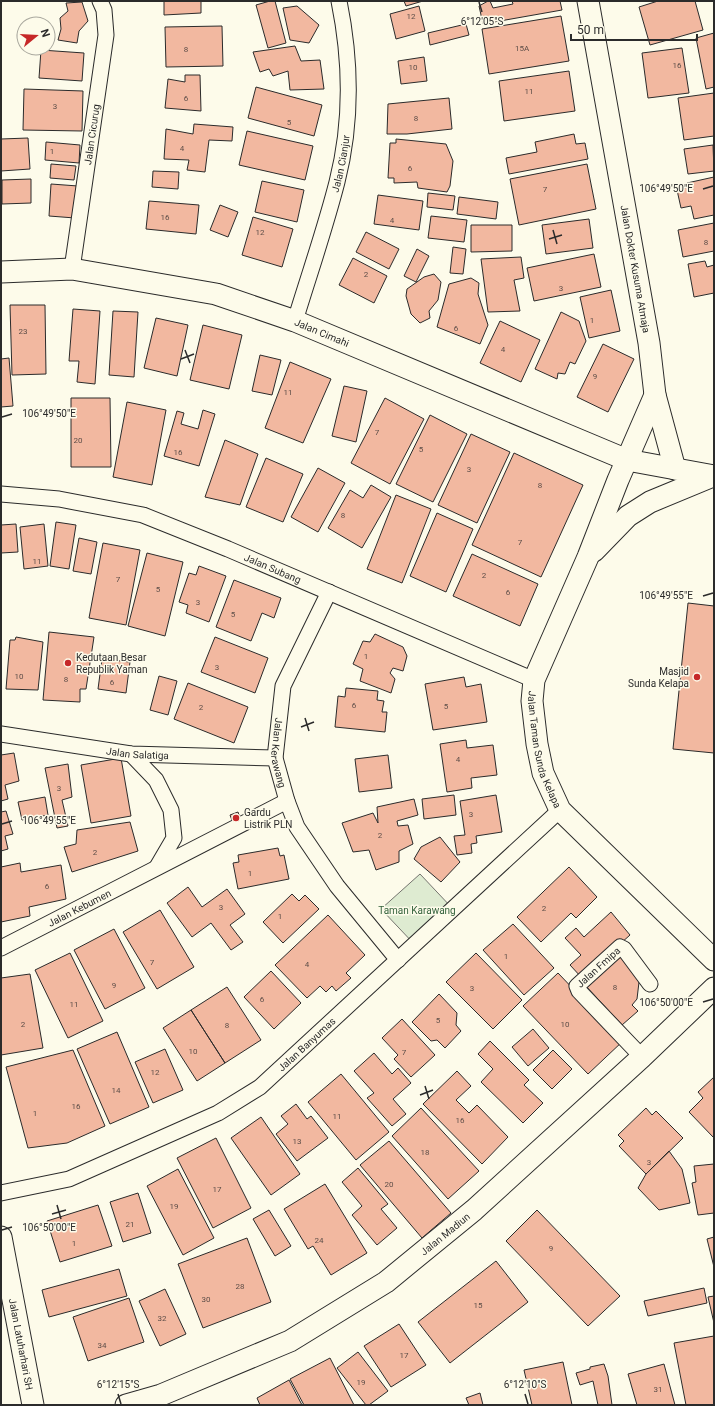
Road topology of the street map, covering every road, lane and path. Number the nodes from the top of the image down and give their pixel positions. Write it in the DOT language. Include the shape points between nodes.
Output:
graph roads {
  1 [pos="100,1"];
  2 [pos="339,1"];
  3 [pos="588,1"];
  4 [pos="72,269"];
  5 [pos="1,272"];
  6 [pos="295,321"];
  7 [pos="655,395"];
  8 [pos="627,460"];
  9 [pos="675,470"];
  10 [pos="714,476"];
  11 [pos="1,494"];
  12 [pos="588,557"];
  13 [pos="329,592"];
  14 [pos="534,680"];
  15 [pos="1,734"];
  16 [pos="131,754"];
  17 [pos="275,758"];
  18 [pos="287,801"];
  19 [pos="560,810"];
  20 [pos="157,868"];
  21 [pos="1,948"];
  22 [pos="398,960"];
  23 [pos="714,960"];
  24 [pos="650,984"];
  25 [pos="714,988"];
  26 [pos="642,1057"];
  27 [pos="1,1194"];
  28 [pos="1,1237"];
  29 [pos="33,1405"];
  30 [pos="126,1405"];
  1 -- 4 [label="street, Jalan Cicurug" via="104,10 106,35"];
  2 -- 6 [label="street, Jalan Cianjur" via="345,31 348,96 344,144 337,181"];
  3 -- 7 [label="street, Jalan Dokter Kusuma Atmaja" via="649,343"];
  4 -- 5 [label="street, Jalan Cimahi"];
  4 -- 6 [label="street, Jalan Cimahi" via="216,294"];
  6 -- 8 [label="street, Jalan Cimahi"];
  7 -- 8 [label="street, Jalan Dokter Kusuma Atmaja"];
  7 -- 9 [label="street, Jalan Dokter Kusuma Atmaja"];
  8 -- 9 [label="street"];
  8 -- 12 [label="street, Jalan Taman Sunda Kelapa"];
  9 -- 10 [label="street"];
  10 -- 12 [label="street" via="650,502 628,516"];
  11 -- 13 [label="street, Jalan Subang" via="59,499 144,515"];
  12 -- 14 [label="street, Jalan Taman Sunda Kelapa"];
  13 -- 14 [label="street, Jalan Subang"];
  13 -- 17 [label="street, Jalan Kerawang" via="283,686"];
  14 -- 19 [label="street, Jalan Taman Sunda Kelapa" via="532,701 537,744 543,773"];
  15 -- 16 [label="street, Jalan Salatiga"];
  16 -- 17 [label="street, Jalan Salatiga"];
  16 -- 20 [label="street" via="156,780 171,810 174,838"];
  17 -- 18 [label="street, Jalan Kerawang"];
  18 -- 20 [label="street, Jalan Kebumen"];
  18 -- 22 [label="street, Jalan Kerawang" via="297,827 338,886"];
  19 -- 22 [label="street, Jalan Banyumas"];
  19 -- 23 [label="street, Jalan Taman Sunda Kelapa"];
  20 -- 21 [label="street, Jalan Kebumen"];
  22 -- 27 [label="street, Jalan Banyumas" via="260,1087 218,1113 69,1179"];
  24 -- 26 [label="street, Jalan Fmipa" via="620,947 577,986"];
  25 -- 26 [label="street, Jalan Madiun"];
  26 -- 30 [label="street, Jalan Madiun" via="474,1210 386,1282 290,1341 161,1395"];
  28 -- 29 [label="street, Jalan Latuharhari SH"];
}
